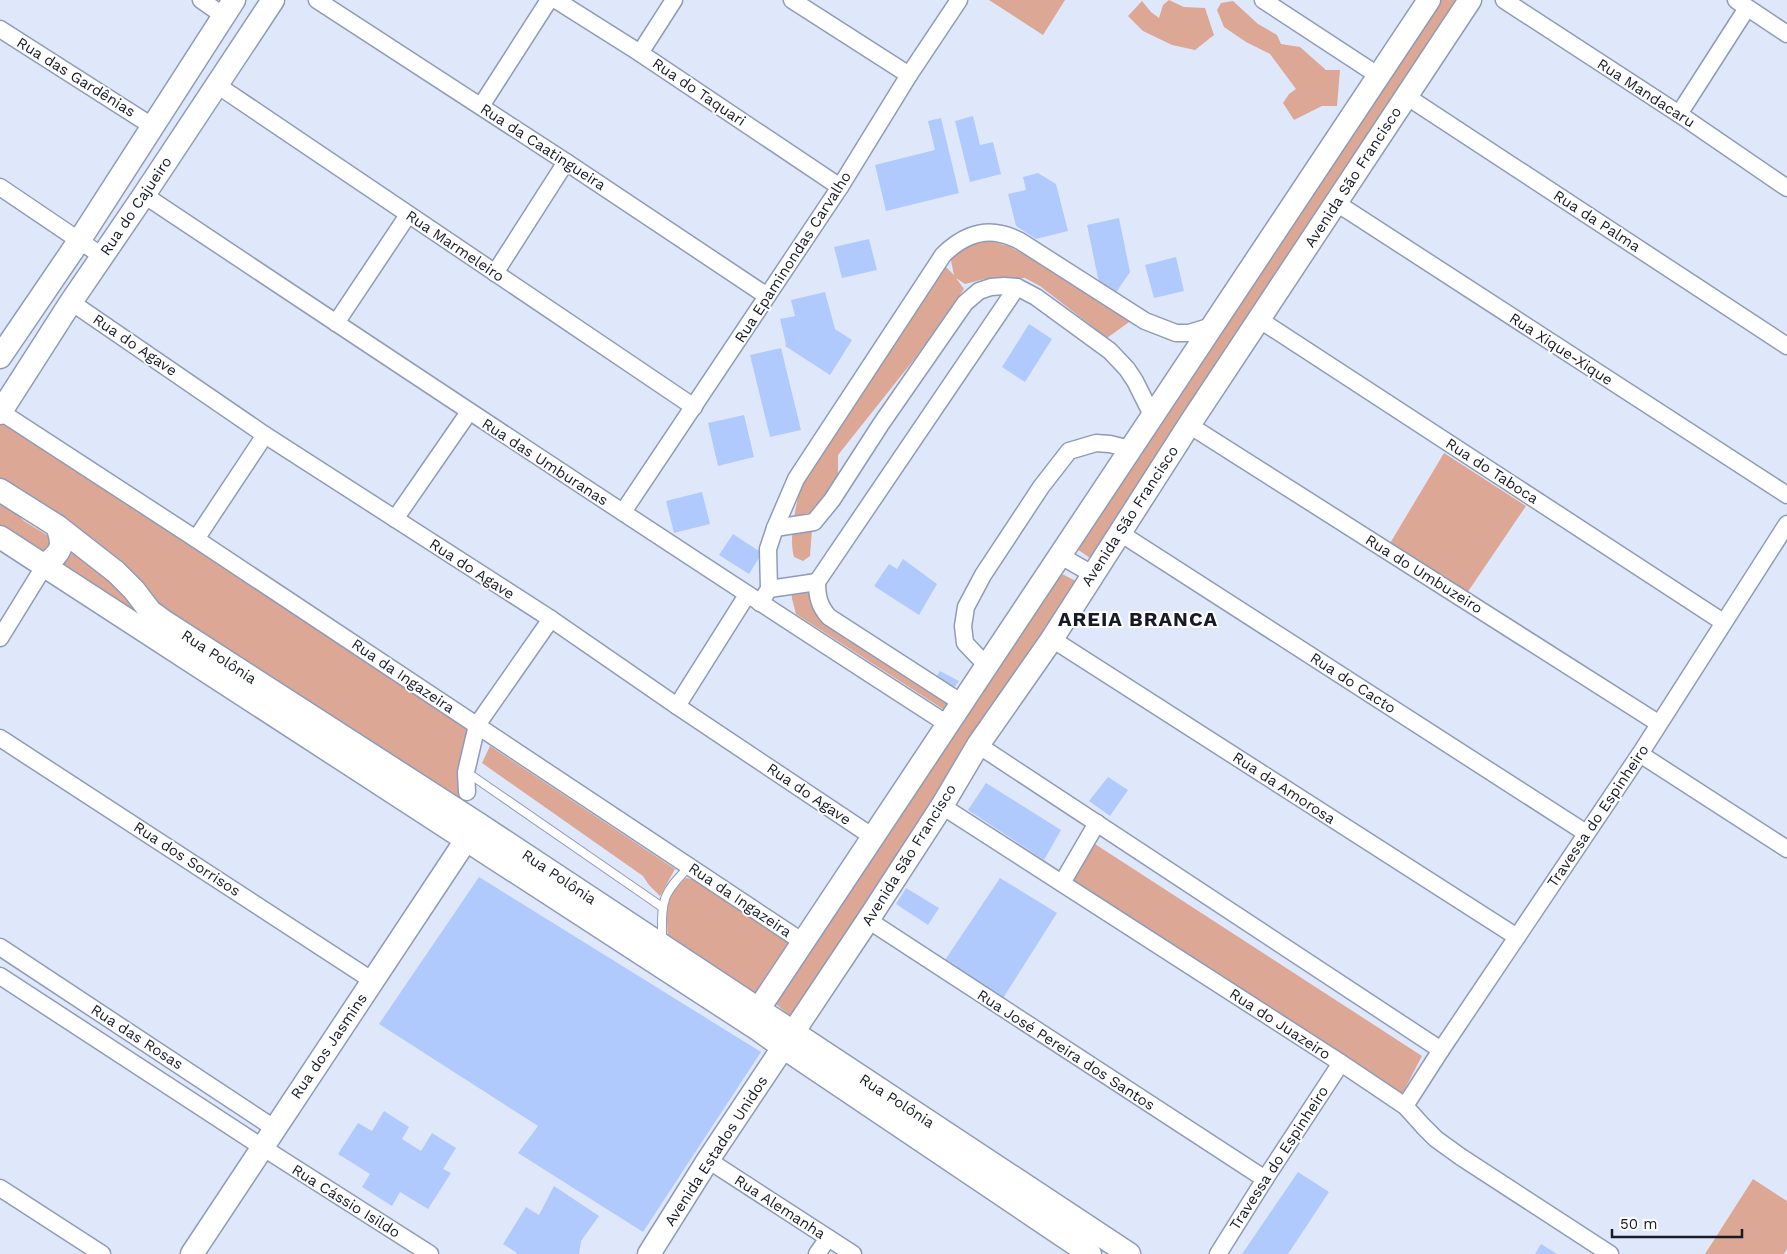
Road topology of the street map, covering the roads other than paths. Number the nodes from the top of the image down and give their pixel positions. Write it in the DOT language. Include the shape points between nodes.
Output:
graph roads {
  1 [pos="201,0"];
  2 [pos="273,0"];
  3 [pos="317,0"];
  4 [pos="549,0"];
  5 [pos="556,0"];
  6 [pos="674,0"];
  7 [pos="792,0"];
  8 [pos="959,0"];
  9 [pos="1263,0"];
  10 [pos="1429,0"];
  11 [pos="1470,0"];
  12 [pos="1504,0"];
  13 [pos="1742,4"];
  14 [pos="229,8"];
  15 [pos="0,29"];
  16 [pos="1787,34"];
  17 [pos="640,53"];
  18 [pos="910,74"];
  19 [pos="1378,76"];
  20 [pos="217,85"];
  21 [pos="1406,96"];
  22 [pos="480,106"];
  23 [pos="1679,114"];
  24 [pos="152,126"];
  25 [pos="566,162"];
  26 [pos="0,187"];
  27 [pos="840,187"];
  28 [pos="1787,188"];
  29 [pos="144,195"];
  30 [pos="1335,202"];
  31 [pos="408,215"];
  32 [pos="79,241"];
  33 [pos="102,256"];
  34 [pos="495,273"];
  35 [pos="1017,287"];
  36 [pos="767,296"];
  37 [pos="71,302"];
  38 [pos="1260,320"];
  39 [pos="336,323"];
  40 [pos="1212,326"];
  41 [pos="1787,346"];
  42 [pos="0,356"];
  43 [pos="694,407"];
  44 [pos="469,412"];
  45 [pos="0,413"];
  46 [pos="1152,417"];
  47 [pos="1189,425"];
  48 [pos="265,435"];
  49 [pos="1130,449"];
  50 [pos="0,490"];
  51 [pos="1787,495"];
  52 [pos="623,512"];
  53 [pos="395,519"];
  54 [pos="1787,524"];
  55 [pos="57,526"];
  56 [pos="775,528"];
  57 [pos="1120,533"];
  58 [pos="0,537"];
  59 [pos="196,539"];
  60 [pos="1061,556"];
  61 [pos="45,565"];
  62 [pos="1092,574"];
  63 [pos="817,582"];
  64 [pos="769,588"];
  65 [pos="754,599"];
  66 [pos="551,619"];
  67 [pos="1723,622"];
  68 [pos="0,638"];
  69 [pos="1052,639"];
  70 [pos="987,666"];
  71 [pos="962,703"];
  72 [pos="677,706"];
  73 [pos="1658,723"];
  74 [pos="477,725"];
  75 [pos="949,725"];
  76 [pos="0,738"];
  77 [pos="978,745"];
  78 [pos="1640,754"];
  79 [pos="466,772"];
  80 [pos="467,792"];
  81 [pos="942,806"];
  82 [pos="1097,823"];
  83 [pos="472,831"];
  84 [pos="1586,832"];
  85 [pos="873,838"];
  86 [pos="1787,849"];
  87 [pos="690,866"];
  88 [pos="1062,883"];
  89 [pos="662,907"];
  90 [pos="868,920"];
  91 [pos="1517,937"];
  92 [pos="803,942"];
  93 [pos="662,946"];
  94 [pos="0,947"];
  95 [pos="0,976"];
  96 [pos="373,981"];
  97 [pos="759,1020"];
  98 [pos="788,1041"];
  99 [pos="1441,1050"];
  100 [pos="1341,1063"];
  101 [pos="1406,1106"];
  102 [pos="274,1128"];
  103 [pos="262,1147"];
  104 [pos="708,1160"];
  105 [pos="1265,1179"];
  106 [pos="0,1188"];
  107 [pos="828,1238"];
  108 [pos="102,1254"];
  109 [pos="192,1254"];
  110 [pos="430,1254"];
  111 [pos="650,1254"];
  112 [pos="817,1254"];
  113 [pos="853,1254"];
  114 [pos="1090,1254"];
  115 [pos="1129,1254"];
  116 [pos="1218,1254"];
  117 [pos="1610,1254"];
  1 -- 14 [label="street"];
  2 -- 20 [label="main road, Rua do Cajueiro"];
  3 -- 22 [label="street, Rua da Caatingueira"];
  4 -- 22 [label="street"];
  5 -- 17 [label="street, Rua do Taquari"];
  6 -- 17 [label="street"];
  7 -- 18 [label="street"];
  8 -- 18 [label="street, Rua Epaminondas Carvalho"];
  9 -- 19 [label="street"];
  10 -- 19 [label="main road"];
  11 -- 21 [label="main road, Avenida São Francisco"];
  12 -- 23 [label="street, Rua Mandacaru"];
  13 -- 16 [label="street"];
  13 -- 23 [label="street"];
  14 -- 24 [label="main road, Rua do Cajueiro"];
  15 -- 24 [label="street, Rua das Gardênias"];
  17 -- 27 [label="street, Rua do Taquari"];
  18 -- 27 [label="street, Rua Epaminondas Carvalho"];
  19 -- 40 [label="main road"];
  20 -- 29 [label="main road, Rua do Cajueiro"];
  20 -- 31 [label="street, Rua Marmeleiro"];
  21 -- 30 [label="main road, Avenida São Francisco"];
  21 -- 41 [label="street, Rua da Palma"];
  22 -- 25 [label="street, Rua da Caatingueira"];
  23 -- 28 [label="street, Rua Mandacaru"];
  24 -- 32 [label="main road, Rua do Cajueiro"];
  25 -- 34 [label="street"];
  25 -- 36 [label="street, Rua da Caatingueira"];
  26 -- 32 [label="street"];
  27 -- 36 [label="street, Rua Epaminondas Carvalho"];
  29 -- 33 [label="main road, Rua do Cajueiro"];
  29 -- 39 [label="street, Rua das Umburanas"];
  30 -- 38 [label="main road, Avenida São Francisco"];
  30 -- 51 [label="street, Rua Xique-Xique"];
  31 -- 34 [label="street, Rua Marmeleiro"];
  31 -- 39 [label="street"];
  32 -- 33 [label="street"];
  32 -- 42 [label="main road, Rua do Cajueiro"];
  33 -- 37 [label="main road, Rua do Cajueiro"];
  34 -- 43 [label="street, Rua Marmeleiro"];
  35 -- 46 [label="street" via="1036,297 1110,351 1135,381"];
  35 -- 56 [label="street" via="991,287 979,291 965,303 824,512 814,522"];
  35 -- 63 [label="street"];
  36 -- 43 [label="street, Rua Epaminondas Carvalho"];
  37 -- 45 [label="main road, Rua do Cajueiro"];
  37 -- 48 [label="street, Rua do Agave"];
  38 -- 47 [label="main road, Avenida São Francisco"];
  38 -- 67 [label="street, Rua do Taboca"];
  39 -- 44 [label="street, Rua das Umburanas"];
  40 -- 46 [label="main road"];
  40 -- 56 [label="street" via="1189,333 1164,329 1146,321 1020,241 1000,233 965,238 943,255 809,459 796,479"];
  43 -- 52 [label="street, Rua Epaminondas Carvalho"];
  44 -- 52 [label="street, Rua das Umburanas"];
  44 -- 53 [label="street"];
  45 -- 59 [label="street, Rua da Ingazeira"];
  46 -- 49 [label="main road"];
  47 -- 57 [label="main road, Avenida São Francisco"];
  47 -- 73 [label="street, Rua do Umbuzeiro"];
  48 -- 53 [label="street, Rua do Agave"];
  48 -- 59 [label="street"];
  49 -- 60 [label="main road"];
  49 -- 70 [label="street" via="1096,443 1069,450 1041,487 966,607 963,626 966,643"];
  50 -- 55 [label="main road, Rua Polônia"];
  52 -- 65 [label="street, Rua das Umburanas"];
  53 -- 66 [label="street, Rua do Agave"];
  54 -- 67 [label="street, Travessa do Espinheiro"];
  55 -- 61 [label="main road" via="62,546"];
  55 -- 83 [label="main road, Rua Polônia" via="116,572 150,611"];
  56 -- 64 [label="street" via="768,549"];
  57 -- 62 [label="main road, Avenida São Francisco"];
  57 -- 84 [label="street, Rua do Cacto"];
  58 -- 61 [label="main road, Rua Polônia"];
  59 -- 74 [label="street, Rua da Ingazeira"];
  60 -- 62 [label="street"];
  60 -- 70 [label="main road"];
  61 -- 68 [label="street"];
  61 -- 83 [label="main road, Rua Polônia"];
  62 -- 69 [label="main road, Avenida São Francisco"];
  63 -- 64 [label="street"];
  63 -- 71 [label="street" via="820,607 833,621"];
  64 -- 65 [label="street"];
  65 -- 72 [label="street"];
  65 -- 75 [label="street, Rua das Umburanas"];
  66 -- 72 [label="street, Rua do Agave"];
  66 -- 74 [label="street"];
  67 -- 73 [label="street, Travessa do Espinheiro"];
  69 -- 77 [label="main road, Avenida São Francisco"];
  69 -- 91 [label="street, Rua da Amorosa"];
  70 -- 71 [label="main road"];
  71 -- 75 [label="main road"];
  72 -- 85 [label="street, Rua do Agave"];
  73 -- 78 [label="street, Travessa do Espinheiro"];
  74 -- 79 [label="street"];
  74 -- 87 [label="street, Rua da Ingazeira"];
  75 -- 85 [label="main road"];
  76 -- 96 [label="street, Rua dos Sorrisos"];
  77 -- 81 [label="main road, Avenida São Francisco"];
  77 -- 82 [label="street"];
  78 -- 84 [label="street, Travessa do Espinheiro"];
  78 -- 86 [label="street"];
  79 -- 80 [label="street"];
  79 -- 89 [label="lane"];
  81 -- 88 [label="street, Rua do Juazeiro"];
  81 -- 90 [label="main road, Avenida São Francisco"];
  82 -- 88 [label="street"];
  82 -- 99 [label="street"];
  83 -- 93 [label="main road, Rua Polônia"];
  83 -- 96 [label="main road, Rua dos Jasmins"];
  83 -- 97 [label="main road, Rua Polônia"];
  84 -- 91 [label="street, Travessa do Espinheiro"];
  85 -- 92 [label="main road"];
  87 -- 89 [label="lane" via="672,884"];
  87 -- 92 [label="street, Rua da Ingazeira"];
  88 -- 100 [label="street, Rua do Juazeiro"];
  89 -- 93 [label="lane"];
  90 -- 98 [label="main road, Avenida São Francisco"];
  90 -- 105 [label="street, Rua José Pereira dos Santos"];
  91 -- 99 [label="street, Travessa do Espinheiro"];
  92 -- 97 [label="main road"];
  93 -- 97 [label="main road, Rua Polônia"];
  94 -- 102 [label="street, Rua das Rosas"];
  95 -- 103 [label="street, Rua das Rosas"];
  96 -- 102 [label="main road, Rua dos Jasmins"];
  97 -- 98 [label="main road, Rua Polônia"];
  98 -- 104 [label="main road, Avenida Estados Unidos"];
  98 -- 114 [label="main road, Rua Polônia"];
  98 -- 115 [label="main road, Rua Polônia"];
  99 -- 101 [label="street, Travessa do Espinheiro"];
  100 -- 101 [label="street, Rua do Juazeiro"];
  100 -- 105 [label="street, Travessa do Espinheiro"];
  101 -- 117 [label="street, Rua do Juazeiro" via="1436,1139"];
  102 -- 103 [label="main road, Rua dos Jasmins"];
  103 -- 109 [label="main road, Rua dos Jasmins"];
  103 -- 110 [label="street, Rua Cássio Isildo"];
  104 -- 107 [label="street, Rua Alemanha"];
  104 -- 111 [label="main road, Avenida Estados Unidos"];
  105 -- 116 [label="street, Travessa do Espinheiro"];
  106 -- 108 [label="street"];
  107 -- 112 [label="street"];
  107 -- 113 [label="street, Rua Alemanha"];
}
